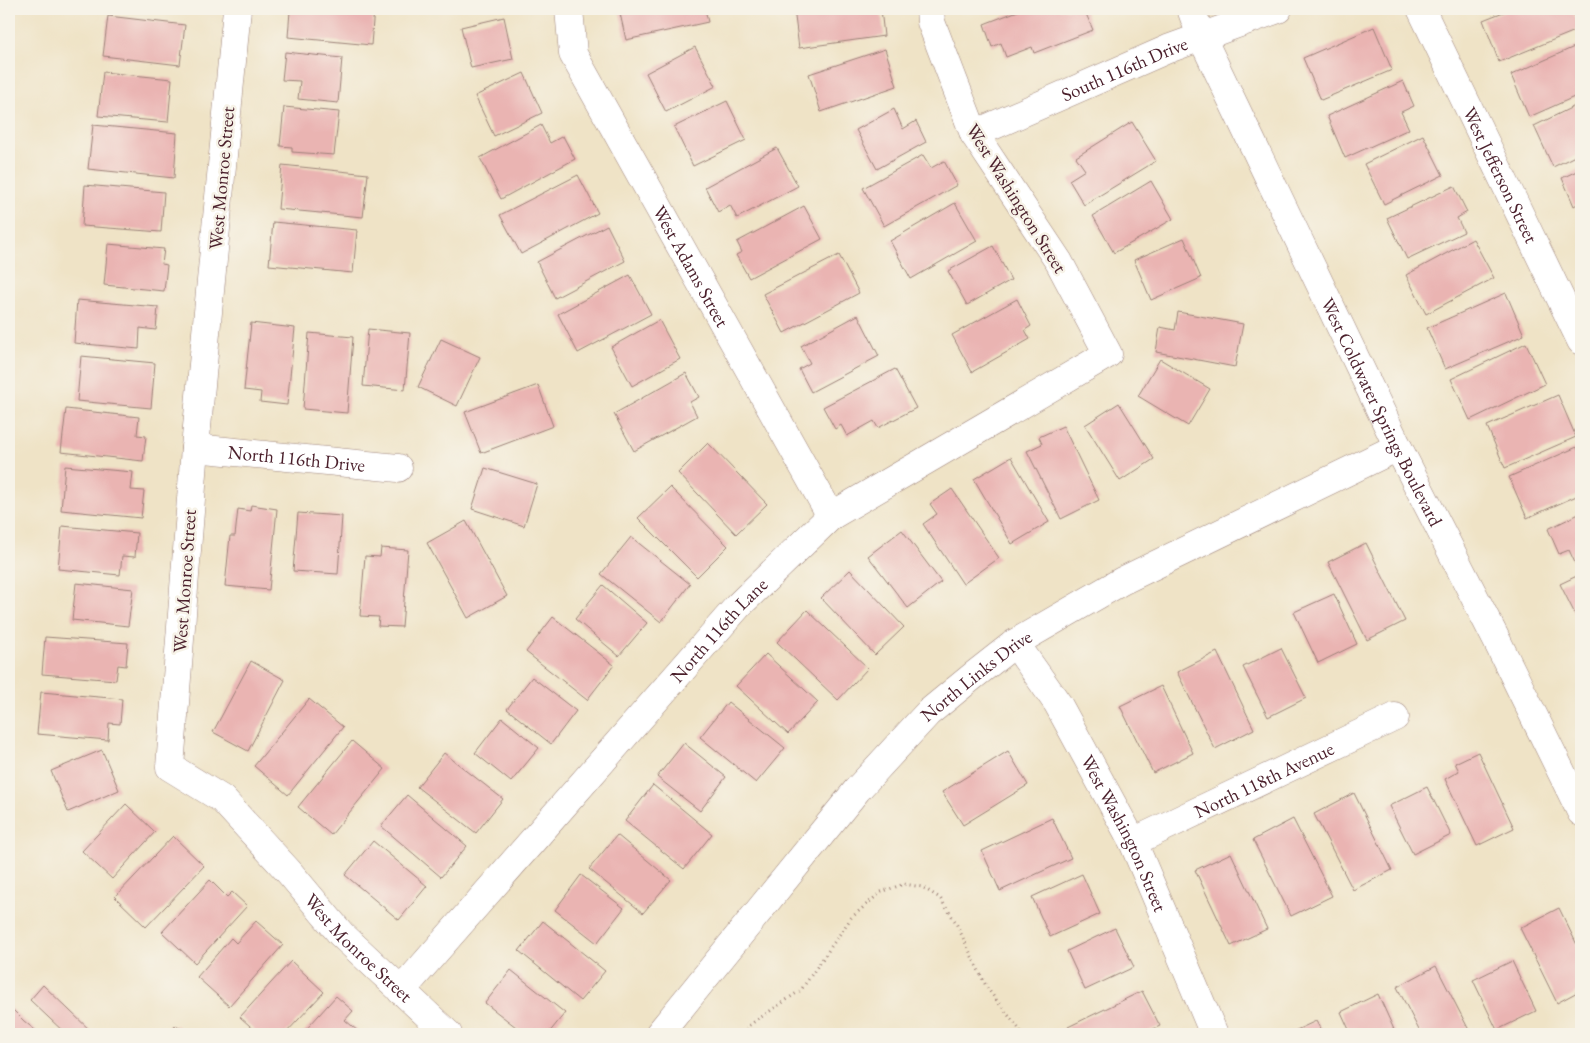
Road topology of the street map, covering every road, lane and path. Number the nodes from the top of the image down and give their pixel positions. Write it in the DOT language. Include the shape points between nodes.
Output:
graph roads {
  1 [pos="237,9"];
  2 [pos="569,9"];
  3 [pos="930,9"];
  4 [pos="1191,9"];
  5 [pos="1278,9"];
  6 [pos="1422,9"];
  7 [pos="1201,36"];
  8 [pos="974,134"];
  9 [pos="1581,340"];
  10 [pos="1108,354"];
  11 [pos="1398,447"];
  12 [pos="195,448"];
  13 [pos="398,468"];
  14 [pos="830,516"];
  15 [pos="1015,643"];
  16 [pos="1395,717"];
  17 [pos="1581,812"];
  18 [pos="1132,842"];
  19 [pos="401,991"];
  20 [pos="448,1034"];
  21 [pos="659,1034"];
  22 [pos="745,1034"];
  23 [pos="1024,1034"];
  24 [pos="1214,1034"];
  1 -- 12 [label="street, West Monroe Street"];
  2 -- 14 [label="street, West Adams Street" via="573,54"];
  3 -- 8 [label="street, West Washington Street" via="931,22"];
  4 -- 7 [label="street, West Coldwater Springs Boulevard"];
  5 -- 7 [label="street, South 116th Drive"];
  6 -- 9 [label="street, West Jefferson Street"];
  7 -- 8 [label="street, South 116th Drive"];
  7 -- 11 [label="street, West Coldwater Springs Boulevard"];
  8 -- 10 [label="street, West Washington Street" via="1059,262"];
  10 -- 14 [label="street, North 116th Lane"];
  11 -- 15 [label="street, North Links Drive" via="1122,582"];
  11 -- 17 [label="street, West Coldwater Springs Boulevard"];
  12 -- 13 [label="street, North 116th Drive"];
  12 -- 19 [label="street, West Monroe Street" via="170,766 222,799 341,934"];
  14 -- 19 [label="street, North 116th Lane" via="738,606"];
  15 -- 18 [label="street, West Washington Street" via="1058,704"];
  15 -- 21 [label="street, North Links Drive" via="928,713 857,790"];
  16 -- 18 [label="street, North 118th Avenue"];
  18 -- 24 [label="street, West Washington Street"];
  19 -- 20 [label="street, West Monroe Street"];
  22 -- 23 [label="path" via="748,1026 801,990 851,918 881,892 904,884 922,887 940,898 955,921 986,988"];
}
